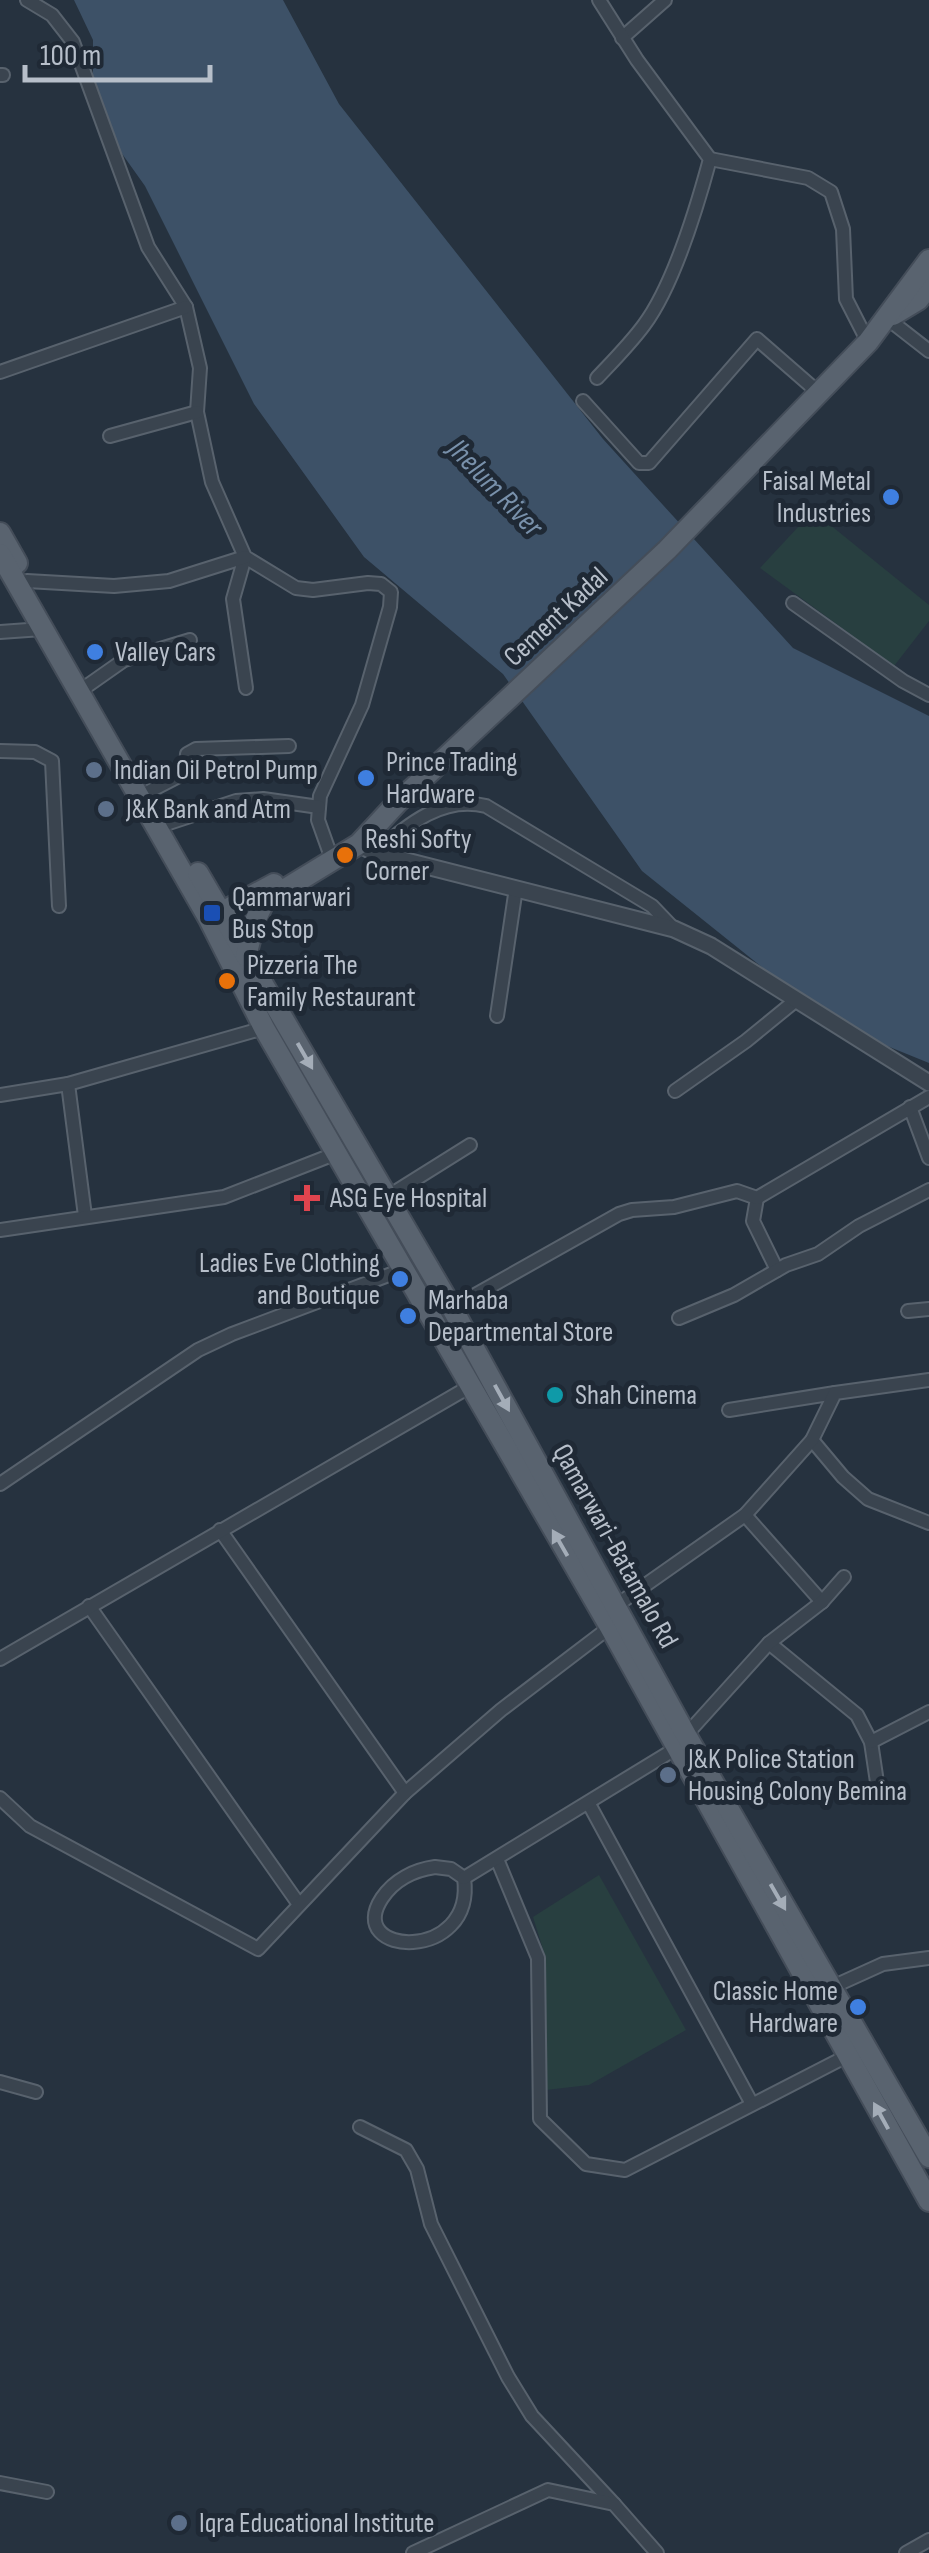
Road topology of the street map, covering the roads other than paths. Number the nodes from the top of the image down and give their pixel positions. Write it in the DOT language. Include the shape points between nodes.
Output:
graph roads {
  1 [pos="28,0"];
  2 [pos="599,0"];
  3 [pos="664,0"];
  4 [pos="622,38"];
  5 [pos="710,159"];
  6 [pos="929,260"];
  7 [pos="929,286"];
  8 [pos="186,307"];
  9 [pos="888,319"];
  10 [pos="868,342"];
  11 [pos="929,351"];
  12 [pos="0,372"];
  13 [pos="597,378"];
  14 [pos="819,393"];
  15 [pos="583,401"];
  16 [pos="197,412"];
  17 [pos="110,436"];
  18 [pos="0,533"];
  19 [pos="0,554"];
  20 [pos="245,557"];
  21 [pos="27,581"];
  22 [pos="793,603"];
  23 [pos="42,629"];
  24 [pos="0,632"];
  25 [pos="190,640"];
  26 [pos="87,686"];
  27 [pos="246,688"];
  28 [pos="929,694"];
  29 [pos="289,746"];
  30 [pos="0,751"];
  31 [pos="150,791"];
  32 [pos="319,808"];
  33 [pos="169,824"];
  34 [pos="367,848"];
  35 [pos="334,858"];
  36 [pos="516,888"];
  37 [pos="59,906"];
  38 [pos="215,916"];
  39 [pos="674,929"];
  40 [pos="246,956"];
  41 [pos="795,1001"];
  42 [pos="498,1016"];
  43 [pos="264,1028"];
  44 [pos="929,1083"];
  45 [pos="68,1084"];
  46 [pos="674,1091"];
  47 [pos="0,1095"];
  48 [pos="929,1097"];
  49 [pos="910,1108"];
  50 [pos="470,1146"];
  51 [pos="337,1153"];
  52 [pos="929,1158"];
  53 [pos="929,1190"];
  54 [pos="388,1198"];
  55 [pos="757,1198"];
  56 [pos="86,1216"];
  57 [pos="0,1230"];
  58 [pos="402,1270"];
  59 [pos="777,1270"];
  60 [pos="452,1308"];
  61 [pos="929,1308"];
  62 [pos="908,1311"];
  63 [pos="679,1318"];
  64 [pos="929,1380"];
  65 [pos="469,1387"];
  66 [pos="834,1393"];
  67 [pos="729,1410"];
  68 [pos="812,1440"];
  69 [pos="0,1484"];
  70 [pos="745,1515"];
  71 [pos="929,1523"];
  72 [pos="220,1530"];
  73 [pos="844,1577"];
  74 [pos="822,1602"];
  75 [pos="617,1605"];
  76 [pos="90,1606"];
  77 [pos="610,1627"];
  78 [pos="769,1643"];
  79 [pos="0,1659"];
  80 [pos="929,1712"];
  81 [pos="681,1742"];
  82 [pos="871,1742"];
  83 [pos="878,1788"];
  84 [pos="405,1793"];
  85 [pos="0,1798"];
  86 [pos="589,1804"];
  87 [pos="498,1858"];
  88 [pos="464,1878"];
  89 [pos="298,1903"];
  90 [pos="929,1958"];
  91 [pos="830,1988"];
  92 [pos="848,2056"];
  93 [pos="0,2082"];
  94 [pos="36,2092"];
  95 [pos="752,2104"];
  96 [pos="360,2127"];
  97 [pos="926,2146"];
  98 [pos="929,2201"];
  99 [pos="0,2483"];
  100 [pos="47,2492"];
  101 [pos="614,2504"];
  102 [pos="929,2540"];
  103 [pos="414,2553"];
  104 [pos="657,2553"];
  105 [pos="906,2553"];
  1 -- 8 [label="street" via="73,42 148,246"];
  2 -- 4 [label="street"];
  3 -- 4 [label="street"];
  4 -- 5 [label="street"];
  5 -- 10 [label="street" via="808,178 831,192 844,229 846,299"];
  5 -- 13 [label="street" via="682,247 652,312"];
  6 -- 9 [label="main road"];
  7 -- 9 [label="main road"];
  8 -- 12 [label="street"];
  8 -- 16 [label="street" via="200,368"];
  9 -- 10 [label="main road, Cement Kadal"];
  9 -- 11 [label="street"];
  10 -- 14 [label="main road, Cement Kadal"];
  14 -- 15 [label="street" via="757,339 649,464 639,464"];
  14 -- 34 [label="main road, Cement Kadal" via="667,550 397,802"];
  16 -- 17 [label="street"];
  16 -- 20 [label="street" via="212,482"];
  18 -- 21 [label="main road"];
  19 -- 23 [label="main road"];
  20 -- 21 [label="street" via="170,581"];
  20 -- 27 [label="street" via="233,599"];
  20 -- 32 [label="street" via="296,588 368,583 391,592 362,705"];
  21 -- 26 [label="main road"];
  22 -- 28 [label="street"];
  23 -- 24 [label="street"];
  23 -- 38 [label="main road"];
  25 -- 26 [label="street" via="124,660"];
  26 -- 31 [label="main road"];
  29 -- 31 [label="street" via="196,749 187,754 185,773"];
  30 -- 37 [label="street" via="52,760"];
  31 -- 33 [label="main road"];
  32 -- 33 [label="street" via="236,801"];
  32 -- 35 [label="street"];
  33 -- 38 [label="main road"];
  34 -- 35 [label="main road, Cement Kadal"];
  34 -- 36 [label="street"];
  34 -- 39 [label="street" via="452,803 486,806 652,906"];
  35 -- 38 [label="main road"];
  35 -- 40 [label="main road" via="264,902"];
  36 -- 39 [label="street"];
  36 -- 42 [label="street"];
  38 -- 40 [label="main road, Qamarwari-Batamalo Rd"];
  38 -- 43 [label="main road, Qamarwari-Batamalo Rd"];
  39 -- 41 [label="street"];
  40 -- 54 [label="main road, Qamarwari-Batamalo Rd, one-way"];
  41 -- 44 [label="street"];
  41 -- 46 [label="street"];
  43 -- 45 [label="street"];
  43 -- 51 [label="main road, Qamarwari-Batamalo Rd"];
  45 -- 47 [label="street"];
  45 -- 56 [label="street"];
  48 -- 49 [label="street"];
  49 -- 52 [label="street"];
  49 -- 55 [label="street"];
  50 -- 54 [label="street"];
  51 -- 56 [label="street" via="224,1198"];
  51 -- 58 [label="main road, Qamarwari-Batamalo Rd"];
  53 -- 59 [label="street"];
  54 -- 60 [label="main road, Qamarwari-Batamalo Rd"];
  55 -- 59 [label="street" via="753,1221"];
  55 -- 60 [label="street" via="736,1191 618,1214"];
  56 -- 57 [label="street"];
  58 -- 65 [label="main road, Qamarwari-Batamalo Rd"];
  58 -- 69 [label="street" via="198,1350"];
  59 -- 63 [label="street"];
  60 -- 75 [label="main road, Qamarwari-Batamalo Rd, one-way"];
  61 -- 62 [label="street"];
  64 -- 66 [label="street"];
  65 -- 72 [label="street"];
  77 -- 65 [label="main road, Qamarwari-Batamalo Rd, one-way"];
  66 -- 67 [label="street"];
  66 -- 68 [label="street"];
  68 -- 70 [label="street"];
  68 -- 71 [label="street" via="868,1499"];
  70 -- 74 [label="street"];
  70 -- 75 [label="street"];
  72 -- 76 [label="street"];
  72 -- 84 [label="street"];
  73 -- 74 [label="street"];
  74 -- 78 [label="street"];
  75 -- 81 [label="main road, Qamarwari-Batamalo Rd"];
  76 -- 79 [label="street"];
  76 -- 89 [label="street"];
  77 -- 81 [label="main road, Qamarwari-Batamalo Rd"];
  77 -- 84 [label="street"];
  78 -- 81 [label="street"];
  78 -- 82 [label="street" via="857,1715"];
  80 -- 82 [label="street"];
  81 -- 86 [label="street"];
  81 -- 91 [label="main road, Qamarwari-Batamalo Rd, one-way"];
  81 -- 92 [label="main road, Qamarwari-Batamalo Rd"];
  82 -- 83 [label="street"];
  84 -- 89 [label="street"];
  85 -- 89 [label="street" via="30,1826 258,1948"];
  86 -- 87 [label="street"];
  86 -- 95 [label="street"];
  87 -- 88 [label="street"];
  87 -- 95 [label="street" via="538,1958 540,2119 586,2164 626,2170"];
  88 -- 88 [label="street" via="435,1867 391,1886 375,1910 381,1936 412,1943 448,1929 464,1903"];
  90 -- 91 [label="street" via="883,1964"];
  91 -- 97 [label="main road, Qamarwari-Batamalo Rd"];
  92 -- 95 [label="street"];
  98 -- 92 [label="main road, Qamarwari-Batamalo Rd, one-way"];
  93 -- 94 [label="street"];
  96 -- 101 [label="street" via="406,2150 432,2224 508,2377 532,2416"];
  99 -- 100 [label="street"];
  101 -- 103 [label="street" via="548,2490"];
  101 -- 104 [label="street"];
  102 -- 105 [label="street"];
}
